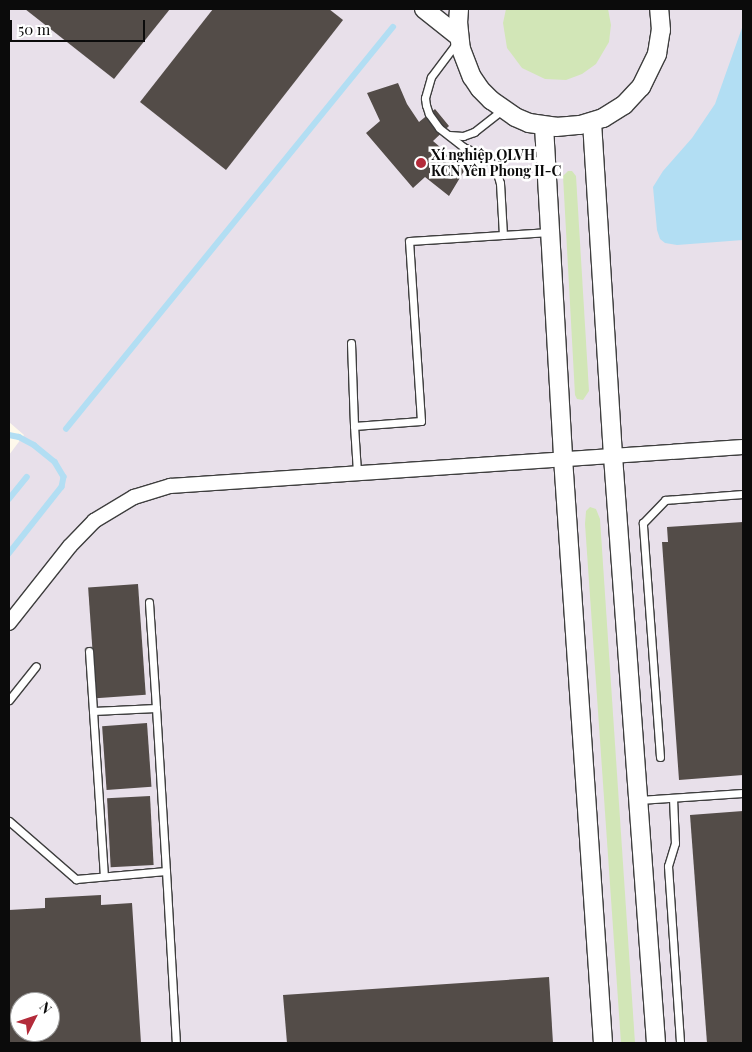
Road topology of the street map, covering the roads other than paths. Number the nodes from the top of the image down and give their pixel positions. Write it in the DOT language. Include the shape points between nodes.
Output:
graph roads {
  1 [pos="424,9"];
  2 [pos="459,9"];
  3 [pos="662,12"];
  4 [pos="459,37"];
  5 [pos="502,109"];
  6 [pos="592,122"];
  7 [pos="544,126"];
  8 [pos="446,134"];
  9 [pos="550,232"];
  10 [pos="504,235"];
  11 [pos="351,343"];
  12 [pos="354,426"];
  13 [pos="743,447"];
  14 [pos="613,456"];
  15 [pos="563,458"];
  16 [pos="357,472"];
  17 [pos="743,494"];
  18 [pos="149,602"];
  19 [pos="9,624"];
  20 [pos="89,651"];
  21 [pos="36,666"];
  22 [pos="9,700"];
  23 [pos="156,708"];
  24 [pos="93,711"];
  25 [pos="660,757"];
  26 [pos="743,792"];
  27 [pos="673,798"];
  28 [pos="638,800"];
  29 [pos="9,820"];
  30 [pos="166,870"];
  31 [pos="104,876"];
  32 [pos="176,1043"];
  33 [pos="603,1043"];
  34 [pos="656,1043"];
  35 [pos="680,1043"];
  1 -- 4 [label="street"];
  2 -- 4 [label="street"];
  3 -- 6 [label="street" via="657,54 644,82 624,105"];
  4 -- 5 [label="street" via="472,77 485,95"];
  4 -- 8 [label="lane" via="436,69 425,98 429,114"];
  5 -- 7 [label="street" via="529,123"];
  5 -- 8 [label="lane" via="474,132 455,137"];
  6 -- 7 [label="street" via="568,127"];
  6 -- 14 [label="street"];
  7 -- 9 [label="street"];
  8 -- 10 [label="lane" via="463,148 487,159 499,174"];
  9 -- 10 [label="lane"];
  9 -- 15 [label="street"];
  10 -- 12 [label="lane" via="409,241 421,421"];
  11 -- 12 [label="lane"];
  12 -- 16 [label="lane"];
  13 -- 14 [label="street"];
  14 -- 15 [label="street"];
  14 -- 28 [label="street"];
  15 -- 16 [label="street"];
  15 -- 33 [label="street"];
  16 -- 19 [label="street" via="170,486 134,497 83,531"];
  17 -- 25 [label="lane" via="665,500 643,523"];
  18 -- 23 [label="lane"];
  20 -- 24 [label="lane"];
  21 -- 22 [label="lane"];
  23 -- 24 [label="lane"];
  23 -- 30 [label="lane"];
  24 -- 31 [label="lane"];
  26 -- 27 [label="lane"];
  27 -- 28 [label="lane"];
  27 -- 35 [label="lane" via="675,843 668,866"];
  28 -- 34 [label="street"];
  29 -- 31 [label="lane" via="76,879"];
  30 -- 31 [label="lane"];
  30 -- 32 [label="lane"];
}
